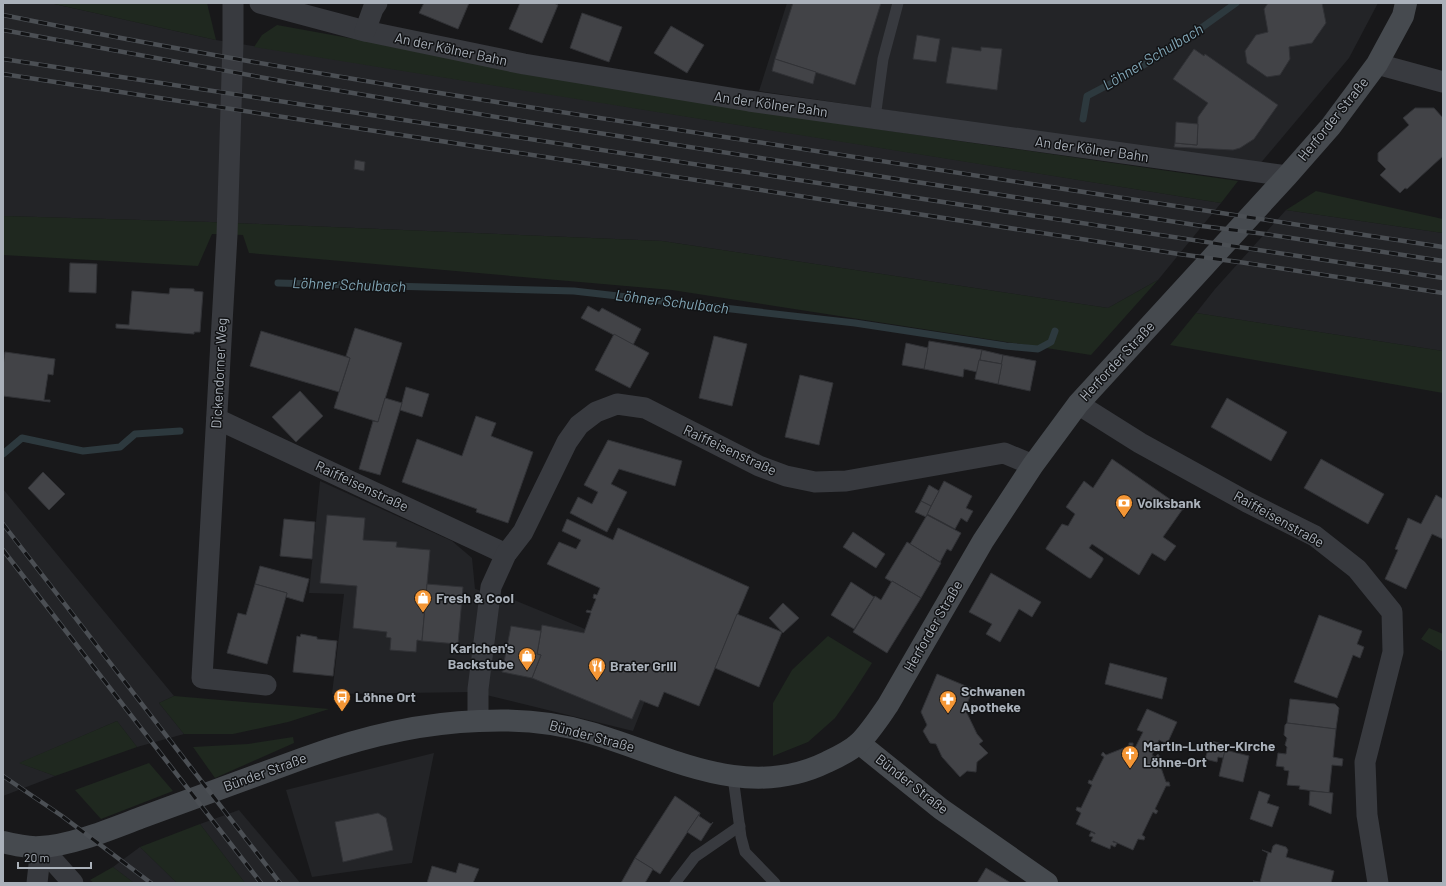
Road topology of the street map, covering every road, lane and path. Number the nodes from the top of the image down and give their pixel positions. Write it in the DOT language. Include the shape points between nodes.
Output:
graph roads {
  1 [pos="233,3"];
  2 [pos="260,3"];
  3 [pos="377,3"];
  4 [pos="898,3"];
  5 [pos="1406,3"];
  6 [pos="365,31"];
  7 [pos="1377,64"];
  8 [pos="1443,82"];
  9 [pos="875,118"];
  10 [pos="1287,176"];
  11 [pos="1078,404"];
  12 [pos="217,419"];
  13 [pos="1033,465"];
  14 [pos="506,554"];
  15 [pos="266,685"];
  16 [pos="478,720"];
  17 [pos="859,743"];
  18 [pos="733,777"];
  19 [pos="740,826"];
  20 [pos="3,842"];
  21 [pos="41,847"];
  22 [pos="37,883"];
  23 [pos="73,883"];
  24 [pos="675,883"];
  25 [pos="775,883"];
  26 [pos="1047,883"];
  27 [pos="1378,883"];
  1 -- 12 [label="street, Dickendorner Weg" via="227,234"];
  2 -- 6 [label="street, An der Kölner Bahn"];
  3 -- 6 [label="street"];
  4 -- 9 [label="lane" via="883,59"];
  5 -- 7 [label="main road, Herforder Straße" via="1403,16"];
  6 -- 9 [label="street, An der Kölner Bahn" via="524,64 749,101"];
  7 -- 8 [label="street"];
  7 -- 10 [label="main road, Herforder Straße" via="1331,126"];
  9 -- 10 [label="street, An der Kölner Bahn"];
  10 -- 11 [label="main road, Herforder Straße"];
  11 -- 13 [label="main road, Herforder Straße"];
  11 -- 27 [label="street, Raiffeisenstraße" via="1147,447 1315,536 1357,569 1392,612 1393,652 1365,762 1367,815"];
  12 -- 14 [label="street, Raiffeisenstraße"];
  12 -- 15 [label="street, Dickendorner Weg" via="202,678"];
  13 -- 14 [label="street, Raiffeisenstraße" via="1004,452 846,481 815,482 786,476 759,466 645,408 617,404 596,412 579,425 567,442 522,532"];
  13 -- 17 [label="main road, Herforder Straße" via="983,541 888,705"];
  14 -- 16 [label="street, Raiffeisenstraße" via="491,587 478,690"];
  16 -- 18 [label="main road, Bünder Straße" via="547,723 589,732 699,769"];
  16 -- 21 [label="main road, Bünder Straße" via="419,727 357,741 66,844"];
  17 -- 18 [label="main road, Bünder Straße" via="841,756 816,768 788,776 757,779"];
  17 -- 26 [label="main road, Bünder Straße" via="941,809"];
  18 -- 19 [label="lane"];
  19 -- 24 [label="lane" via="695,857"];
  19 -- 25 [label="lane" via="744,852"];
  20 -- 21 [label="main road, Bünder Straße"];
  21 -- 22 [label="street"];
  21 -- 23 [label="street"];
}
